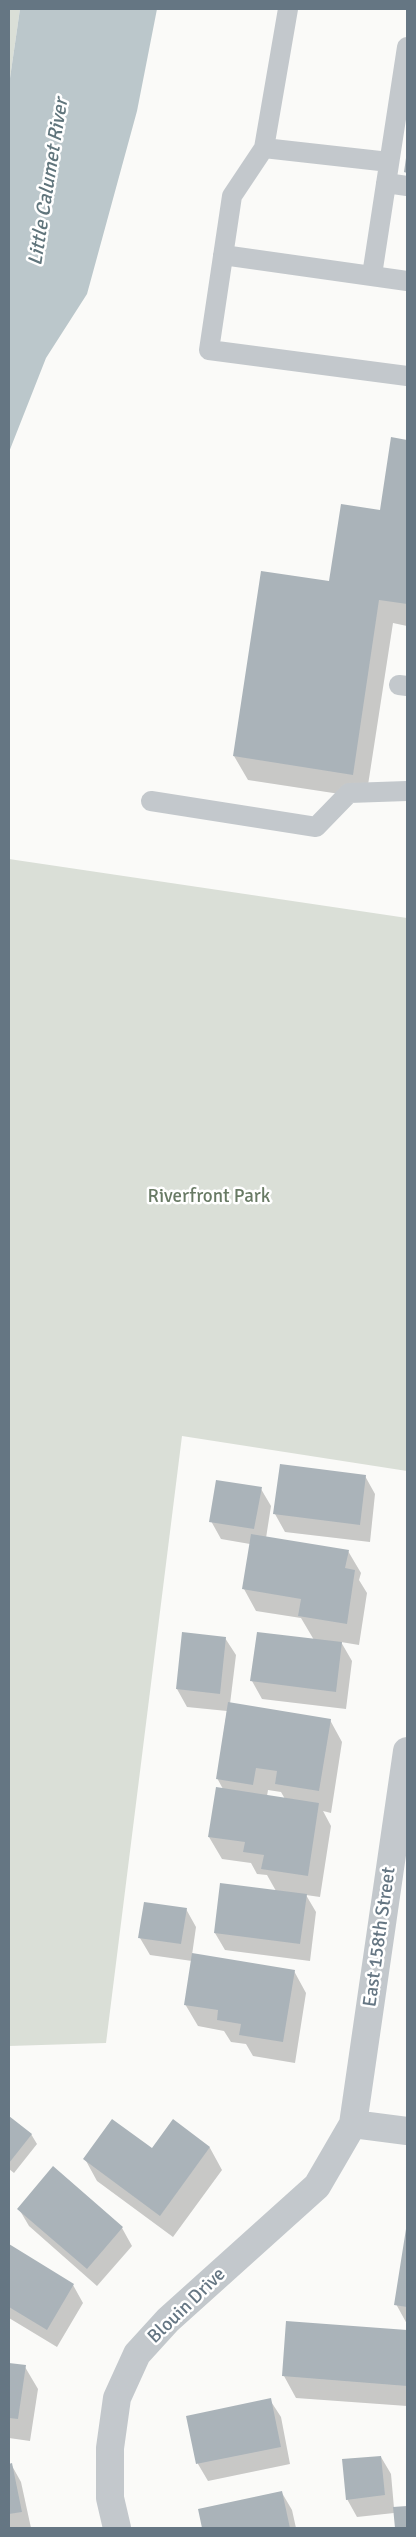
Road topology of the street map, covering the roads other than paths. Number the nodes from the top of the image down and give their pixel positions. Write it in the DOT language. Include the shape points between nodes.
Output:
graph roads {
  1 [pos="288,9"];
  2 [pos="407,48"];
  3 [pos="264,148"];
  4 [pos="389,162"];
  5 [pos="386,183"];
  6 [pos="407,186"];
  7 [pos="223,256"];
  8 [pos="372,275"];
  9 [pos="407,281"];
  10 [pos="407,376"];
  11 [pos="407,791"];
  12 [pos="151,800"];
  13 [pos="407,1751"];
  14 [pos="353,2124"];
  15 [pos="407,2131"];
  16 [pos="117,2528"];
  1 -- 3 [label="lane"];
  2 -- 4 [label="lane"];
  3 -- 4 [label="lane"];
  3 -- 7 [label="lane" via="232,196"];
  4 -- 5 [label="lane"];
  5 -- 6 [label="lane"];
  5 -- 8 [label="lane"];
  7 -- 8 [label="lane"];
  7 -- 10 [label="lane" via="209,350"];
  8 -- 9 [label="lane"];
  11 -- 12 [label="lane" via="348,793 316,827"];
  13 -- 14 [label="street, East 158th Street"];
  14 -- 15 [label="street"];
  14 -- 16 [label="street, Blouin Drive" via="317,2186 168,2320 137,2354 117,2398 110,2448 110,2498"];
}
